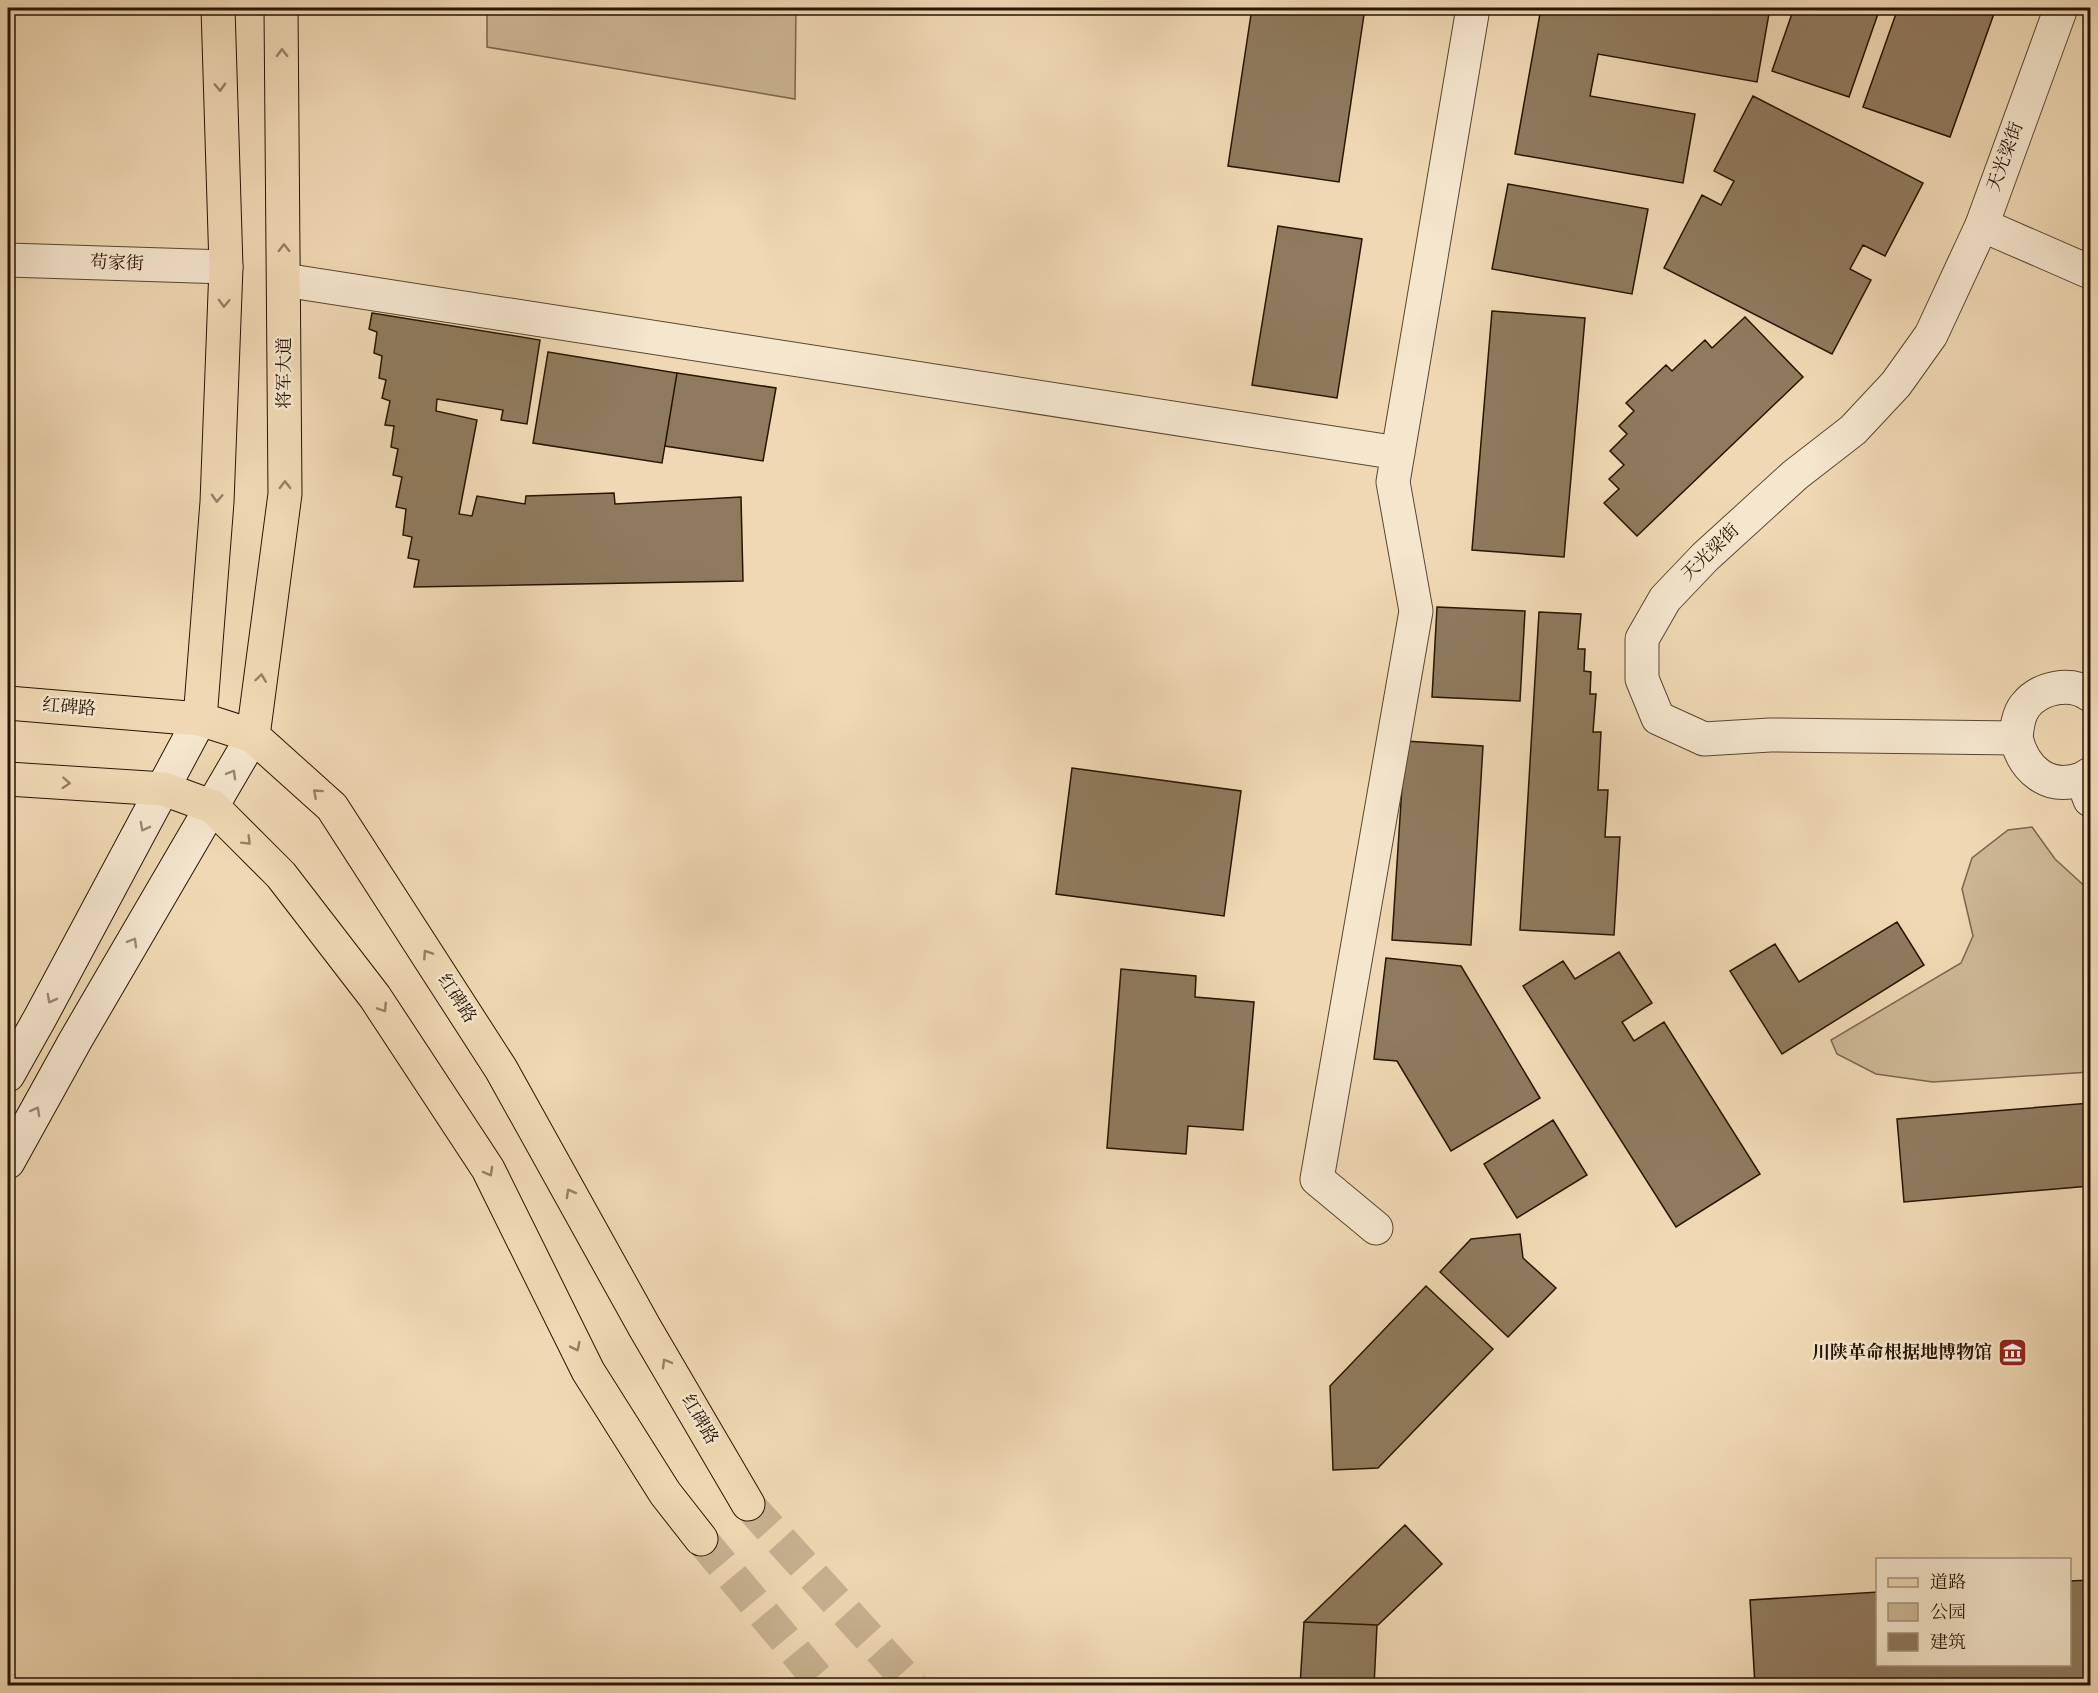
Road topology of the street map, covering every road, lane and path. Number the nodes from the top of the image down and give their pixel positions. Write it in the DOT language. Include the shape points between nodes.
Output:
graph roads {
  1 [pos="218,8"];
  2 [pos="281,8"];
  3 [pos="1473,8"];
  4 [pos="2061,8"];
  5 [pos="1982,225"];
  6 [pos="8,260"];
  7 [pos="226,267"];
  8 [pos="2091,272"];
  9 [pos="284,280"];
  10 [pos="1398,453"];
  11 [pos="2091,695"];
  12 [pos="8,703"];
  13 [pos="200,719"];
  14 [pos="253,736"];
  15 [pos="2016,738"];
  16 [pos="8,779"];
  17 [pos="2088,784"];
  18 [pos="164,789"];
  19 [pos="213,807"];
  20 [pos="8,1075"];
  21 [pos="8,1162"];
  22 [pos="1376,1228"];
  23 [pos="748,1504"];
  24 [pos="701,1539"];
  1 -- 7 [label="main road, one-way"];
  9 -- 2 [label="main road, 将军大道, one-way"];
  3 -- 10 [label="street"];
  4 -- 5 [label="street, 天光梁街"];
  5 -- 8 [label="street"];
  5 -- 15 [label="street, 天光梁街" via="1931,335 1896,384 1853,430 1795,475 1665,599 1642,639 1642,679 1658,718 1704,739 1770,735"];
  6 -- 7 [label="street, 苟家街"];
  7 -- 13 [label="main road, one-way" via="217,502"];
  9 -- 10 [label="street"];
  14 -- 9 [label="main road, 将军大道, one-way" via="285,494"];
  10 -- 22 [label="street" via="1393,482 1416,611 1317,1179"];
  11 -- 15 [label="street" via="2069,687 2052,688 2037,695 2025,706"];
  12 -- 13 [label="main road, 红碑路"];
  13 -- 14 [label="main road, 红碑路"];
  13 -- 18 [label="street"];
  19 -- 14 [label="street, one-way"];
  23 -- 14 [label="main road, 红碑路, one-way" via="501,1069 332,807"];
  15 -- 17 [label="street" via="2029,768 2043,778"];
  16 -- 18 [label="main road, one-way"];
  18 -- 19 [label="main road"];
  18 -- 20 [label="street, one-way"];
  21 -- 19 [label="street, one-way"];
  19 -- 24 [label="main road, one-way" via="281,875 375,997 488,1169 588,1371 665,1494"];
}
